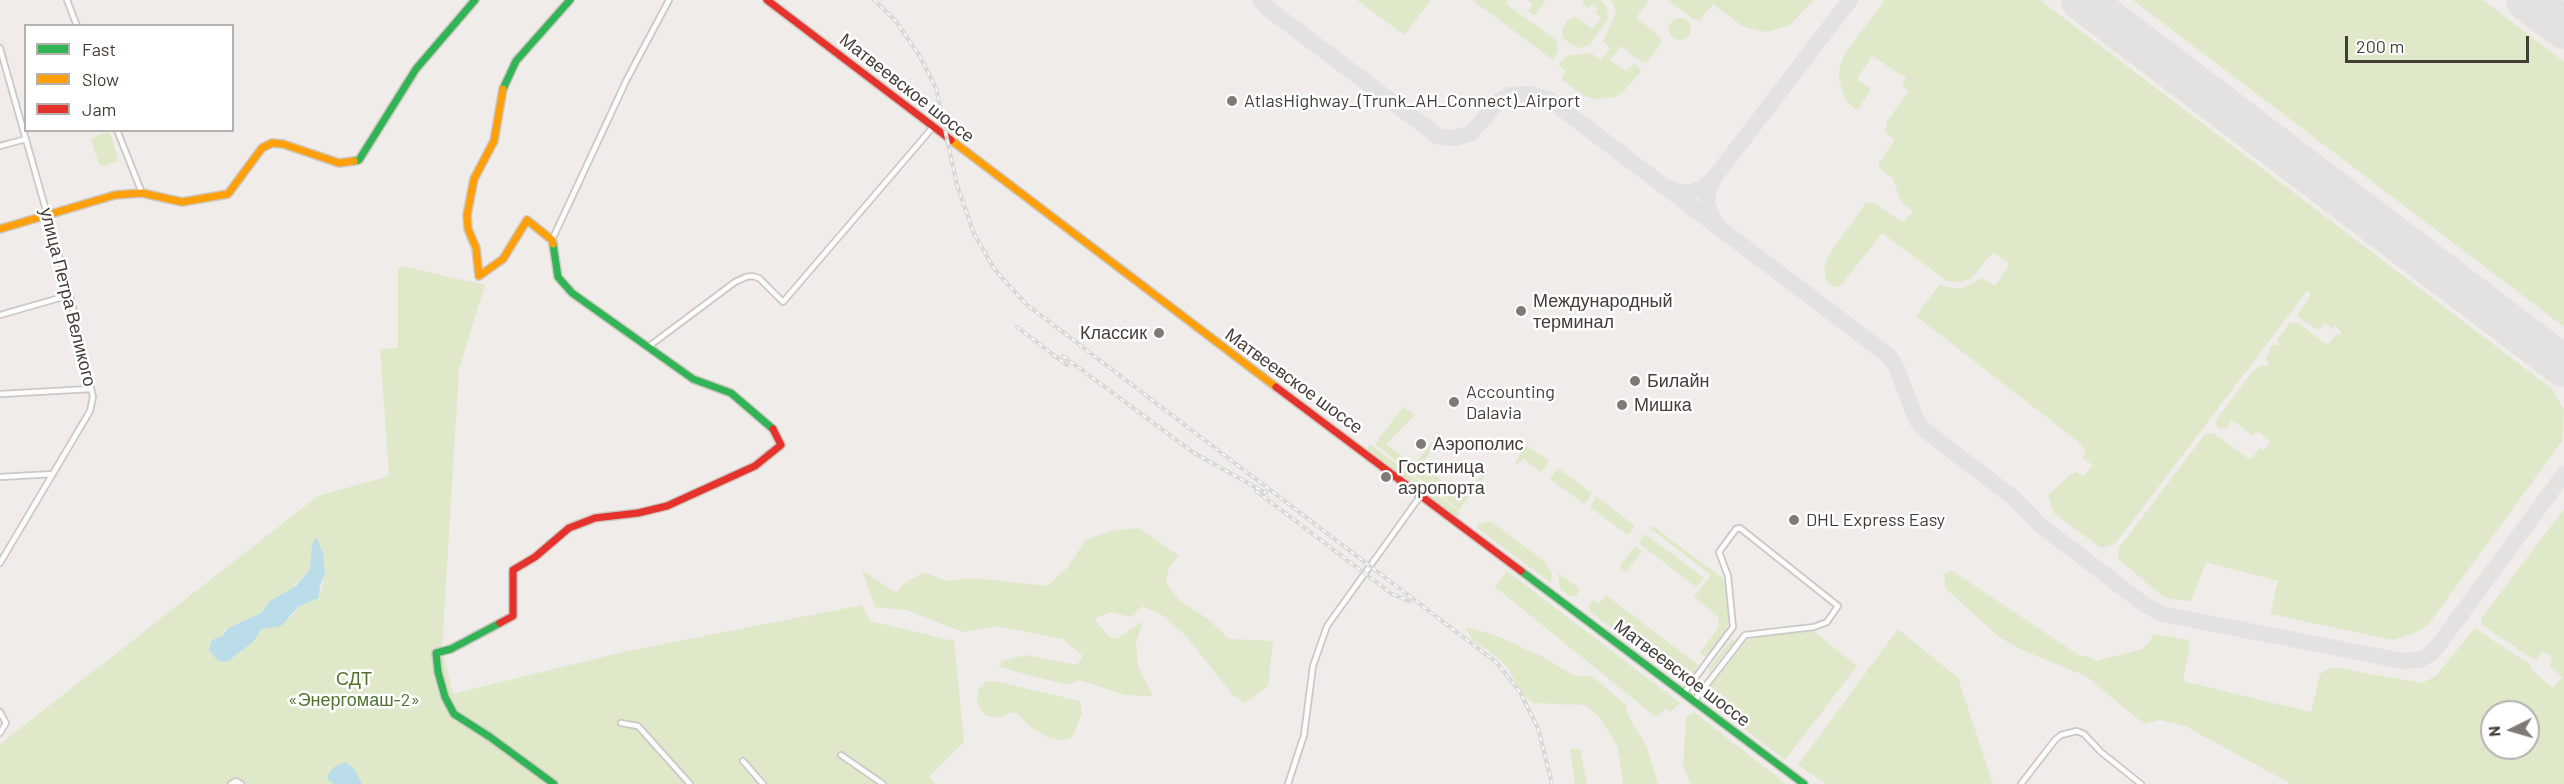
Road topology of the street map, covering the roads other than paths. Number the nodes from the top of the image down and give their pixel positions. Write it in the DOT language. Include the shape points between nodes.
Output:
graph roads {
  1 [pos="476,0"];
  2 [pos="570,0"];
  3 [pos="669,0"];
  4 [pos="767,0"];
  5 [pos="70,1"];
  6 [pos="76,24"];
  7 [pos="0,48"];
  8 [pos="1,57"];
  9 [pos="933,127"];
  10 [pos="118,132"];
  11 [pos="26,139"];
  12 [pos="0,146"];
  13 [pos="142,193"];
  14 [pos="48,216"];
  15 [pos="0,229"];
  16 [pos="552,240"];
  17 [pos="70,295"];
  18 [pos="0,315"];
  19 [pos="648,347"];
  20 [pos="91,389"];
  21 [pos="0,394"];
  22 [pos="53,474"];
  23 [pos="0,477"];
  24 [pos="1421,495"];
  25 [pos="0,563"];
  26 [pos="1684,693"];
  27 [pos="1694,700"];
  28 [pos="0,712"];
  29 [pos="621,723"];
  30 [pos="0,733"];
  31 [pos="841,755"];
  32 [pos="743,761"];
  33 [pos="231,784"];
  34 [pos="241,784"];
  35 [pos="554,784"];
  36 [pos="690,784"];
  37 [pos="763,784"];
  38 [pos="883,784"];
  39 [pos="1288,784"];
  40 [pos="1804,784"];
  41 [pos="2021,784"];
  42 [pos="2141,784"];
  1 -- 13 [label="street" via="416,69 359,160 339,163 272,143 262,148 228,194 182,202"];
  2 -- 16 [label="street" via="516,61 505,83 494,141 474,179 467,215 479,276 503,259 527,220"];
  3 -- 16 [label="street" via="627,79"];
  4 -- 9 [label="street, Матвеевское шоссе"];
  5 -- 6 [label="street"];
  7 -- 8 [label="street, улица Петра Великого"];
  8 -- 11 [label="street, улица Петра Великого"];
  9 -- 19 [label="street" via="783,302 759,278 746,277"];
  9 -- 24 [label="street, Матвеевское шоссе"];
  10 -- 13 [label="street"];
  11 -- 12 [label="street"];
  11 -- 14 [label="street, улица Петра Великого"];
  13 -- 14 [label="street" via="115,195"];
  14 -- 15 [label="street"];
  14 -- 17 [label="street, улица Петра Великого"];
  16 -- 19 [label="street" via="558,276 572,292"];
  17 -- 18 [label="street"];
  17 -- 20 [label="street, улица Петра Великого"];
  19 -- 35 [label="street" via="693,380 731,393 773,429 781,445 755,466 667,506 595,518 569,528 513,570 513,616 436,653 443,689 454,714"];
  20 -- 21 [label="street"];
  20 -- 22 [label="street, улица Петра Великого" via="90,411"];
  22 -- 23 [label="street"];
  22 -- 25 [label="street, улица Петра Великого"];
  24 -- 26 [label="street, Матвеевское шоссе"];
  24 -- 39 [label="street" via="1324,631 1313,666 1304,735"];
  26 -- 27 [label="street, Матвеевское шоссе"];
  26 -- 27 [label="street" via="1733,627 1728,576 1719,552 1740,528 1836,603 1837,609 1827,622 1814,627 1745,635"];
  27 -- 40 [label="street, Матвеевское шоссе"];
  28 -- 30 [label="street" via="6,723"];
  29 -- 36 [label="street" via="638,726"];
  31 -- 38 [label="street"];
  32 -- 37 [label="street"];
  33 -- 34 [label="street"];
  41 -- 42 [label="street" via="2055,740 2069,731 2077,731"];
}
